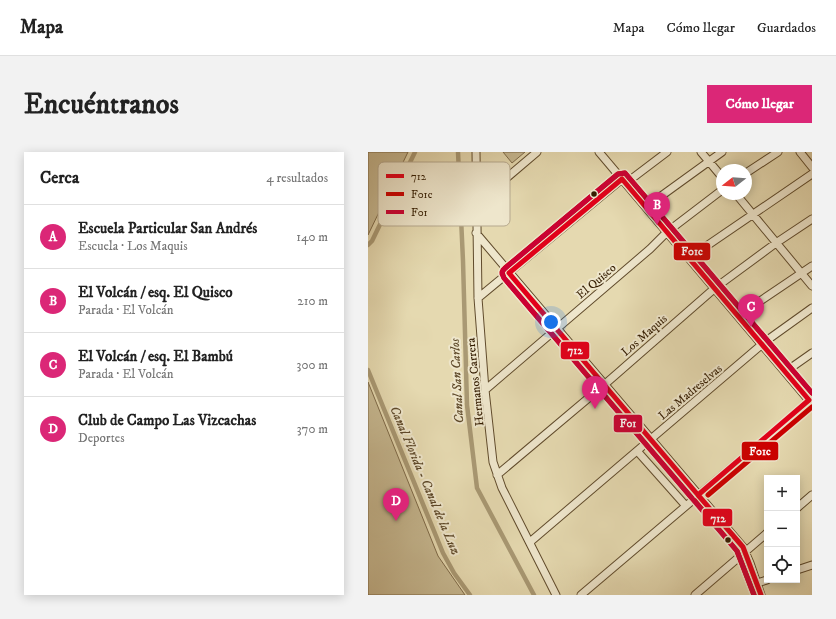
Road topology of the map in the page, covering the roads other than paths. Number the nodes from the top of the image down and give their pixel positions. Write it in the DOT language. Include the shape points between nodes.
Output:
graph roads {
  1 [pos="537,152"];
  2 [pos="599,152"];
  3 [pos="667,152"];
  4 [pos="701,152"];
  5 [pos="722,152"];
  6 [pos="778,152"];
  7 [pos="800,152"];
  8 [pos="708,161"];
  9 [pos="812,167"];
  10 [pos="752,169"];
  11 [pos="716,170"];
  12 [pos="812,174"];
  13 [pos="510,175"];
  14 [pos="624,181"];
  15 [pos="716,195"];
  16 [pos="741,200"];
  17 [pos="646,207"];
  18 [pos="753,215"];
  19 [pos="812,219"];
  20 [pos="476,226"];
  21 [pos="667,232"];
  22 [pos="476,233"];
  23 [pos="776,243"];
  24 [pos="690,258"];
  25 [pos="812,266"];
  26 [pos="509,273"];
  27 [pos="801,273"];
  28 [pos="812,286"];
  29 [pos="715,288"];
  30 [pos="478,298"];
  31 [pos="812,308"];
  32 [pos="738,316"];
  33 [pos="556,329"];
  34 [pos="762,345"];
  35 [pos="812,353"];
  36 [pos="785,372"];
  37 [pos="604,385"];
  38 [pos="485,390"];
  39 [pos="811,401"];
  40 [pos="651,440"];
  41 [pos="638,452"];
  42 [pos="497,475"];
  43 [pos="698,495"];
  44 [pos="812,495"];
  45 [pos="800,505"];
  46 [pos="686,506"];
  47 [pos="764,536"];
  48 [pos="530,542"];
  49 [pos="746,552"];
  50 [pos="812,564"];
  51 [pos="800,569"];
  52 [pos="764,581"];
  53 [pos="757,583"];
  54 [pos="556,595"];
  55 [pos="581,595"];
  56 [pos="695,595"];
  57 [pos="761,595"];
  1 -- 13 [label="street"];
  2 -- 14 [label="street"];
  3 -- 14 [label="street"];
  4 -- 8 [label="street"];
  5 -- 8 [label="street"];
  6 -- 10 [label="street"];
  7 -- 9 [label="street"];
  8 -- 11 [label="street"];
  8 -- 17 [label="street"];
  12 -- 18 [label="street"];
  14 -- 17 [label="street"];
  14 -- 26 [label="street"];
  15 -- 21 [label="street, El Quisco"];
  16 -- 18 [label="street"];
  17 -- 21 [label="street"];
  18 -- 23 [label="street"];
  18 -- 24 [label="street"];
  19 -- 23 [label="street, Los Maquis"];
  20 -- 22 [label="street, Hermanos Carrera"];
  21 -- 24 [label="street"];
  21 -- 33 [label="street, El Quisco"];
  22 -- 26 [label="street"];
  22 -- 30 [label="street, Hermanos Carrera"];
  23 -- 27 [label="street"];
  23 -- 29 [label="street, Los Maquis"];
  24 -- 29 [label="street"];
  25 -- 27 [label="street"];
  26 -- 30 [label="street"];
  26 -- 33 [label="street"];
  27 -- 28 [label="street"];
  27 -- 32 [label="street"];
  29 -- 32 [label="street"];
  29 -- 37 [label="street, Los Maquis"];
  30 -- 38 [label="street, Hermanos Carrera"];
  31 -- 34 [label="street, Las Madreselvas"];
  32 -- 34 [label="street"];
  33 -- 37 [label="street"];
  33 -- 38 [label="street, El Quisco"];
  34 -- 36 [label="street"];
  34 -- 40 [label="street, Las Madreselvas"];
  35 -- 36 [label="street"];
  36 -- 39 [label="street"];
  37 -- 40 [label="street"];
  37 -- 42 [label="street, Los Maquis"];
  38 -- 42 [label="street, Hermanos Carrera" via="493,462"];
  39 -- 43 [label="street"];
  40 -- 41 [label="street, Las Madreselvas"];
  40 -- 43 [label="street"];
  41 -- 46 [label="street"];
  41 -- 48 [label="street, Las Madreselvas"];
  42 -- 48 [label="street, Hermanos Carrera"];
  43 -- 46 [label="street"];
  43 -- 49 [label="street"];
  44 -- 45 [label="street"];
  46 -- 55 [label="street"];
  47 -- 49 [label="street"];
  48 -- 54 [label="street, Hermanos Carrera"];
  49 -- 53 [label="street"];
  49 -- 56 [label="street"];
  50 -- 51 [label="street"];
  52 -- 53 [label="street"];
  53 -- 57 [label="street"];
}
